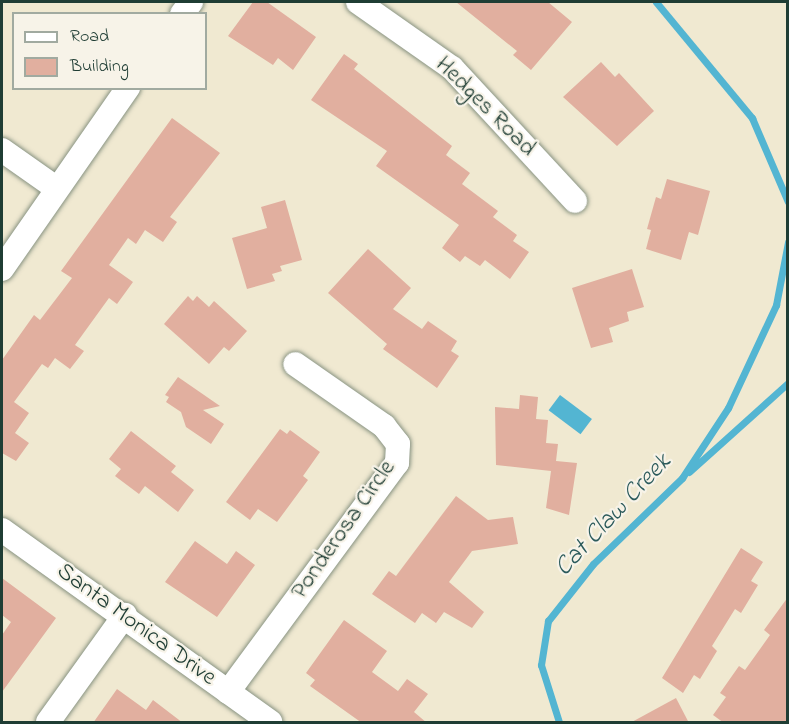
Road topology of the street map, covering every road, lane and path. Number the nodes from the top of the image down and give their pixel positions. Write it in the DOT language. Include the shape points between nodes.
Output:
graph roads {
  1 [pos="358,2"];
  2 [pos="127,90"];
  3 [pos="2,150"];
  4 [pos="56,188"];
  5 [pos="575,201"];
  6 [pos="2,269"];
  7 [pos="295,364"];
  8 [pos="2,530"];
  9 [pos="124,615"];
  10 [pos="228,692"];
  11 [pos="48,723"];
  12 [pos="270,723"];
  1 -- 5 [label="street, Hedges Road" via="452,68"];
  2 -- 4 [label="street"];
  3 -- 4 [label="street"];
  4 -- 6 [label="street"];
  7 -- 10 [label="street, Ponderosa Circle" via="384,426 398,444 397,463"];
  8 -- 9 [label="street, Santa Monica Drive"];
  9 -- 10 [label="street, Santa Monica Drive"];
  9 -- 11 [label="street"];
  10 -- 12 [label="street, Santa Monica Drive"];
}
